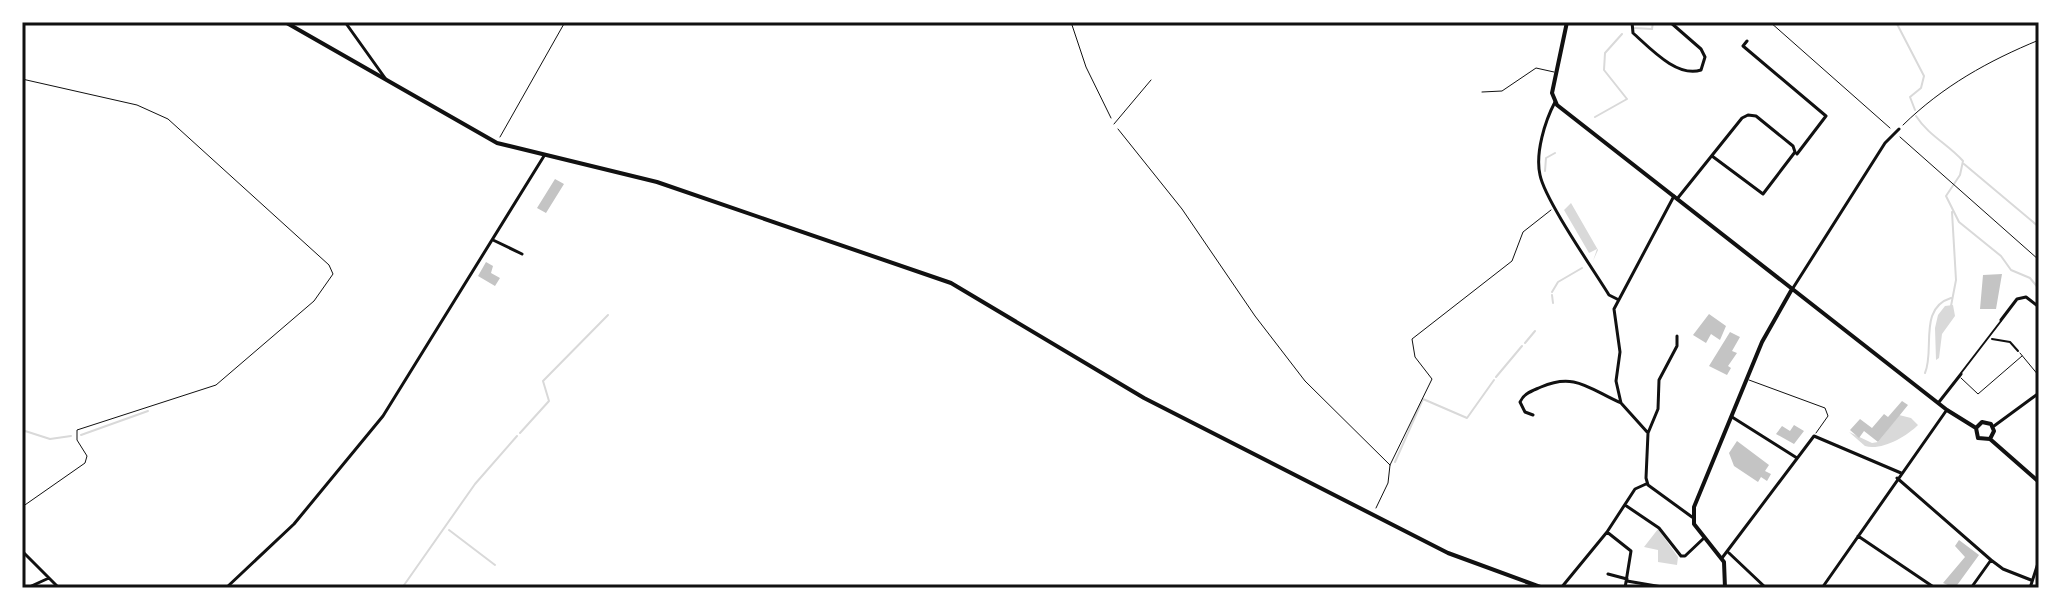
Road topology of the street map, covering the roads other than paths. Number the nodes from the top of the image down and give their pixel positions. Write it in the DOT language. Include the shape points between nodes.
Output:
graph roads {
  1 [pos="285,22"];
  2 [pos="345,22"];
  3 [pos="1567,22"];
  4 [pos="1632,22"];
  5 [pos="1670,22"];
  6 [pos="1747,41"];
  7 [pos="1557,72"];
  8 [pos="1151,80"];
  9 [pos="387,81"];
  10 [pos="1482,92"];
  11 [pos="1555,102"];
  12 [pos="1114,124"];
  13 [pos="1899,129"];
  14 [pos="544,156"];
  15 [pos="1712,156"];
  16 [pos="1795,156"];
  17 [pos="1676,198"];
  18 [pos="493,240"];
  19 [pos="522,254"];
  20 [pos="1792,289"];
  21 [pos="1617,299"];
  22 [pos="2039,307"];
  23 [pos="2001,320"];
  24 [pos="1677,336"];
  25 [pos="1989,338"];
  26 [pos="2018,351"];
  27 [pos="2022,356"];
  28 [pos="1960,375"];
  29 [pos="2039,376"];
  30 [pos="1747,379"];
  31 [pos="2039,393"];
  32 [pos="1621,403"];
  33 [pos="1938,403"];
  34 [pos="1947,410"];
  35 [pos="1533,415"];
  36 [pos="1732,417"];
  37 [pos="1993,426"];
  38 [pos="1976,428"];
  39 [pos="1648,433"];
  40 [pos="1814,436"];
  41 [pos="1990,439"];
  42 [pos="1797,458"];
  43 [pos="1901,473"];
  44 [pos="1897,478"];
  45 [pos="2039,482"];
  46 [pos="1647,483"];
  47 [pos="1625,505"];
  48 [pos="1692,517"];
  49 [pos="1607,532"];
  50 [pos="1858,536"];
  51 [pos="1705,537"];
  52 [pos="22,551"];
  53 [pos="1729,553"];
  54 [pos="1722,558"];
  55 [pos="1991,560"];
  56 [pos="2039,560"];
  57 [pos="2037,569"];
  58 [pos="1608,574"];
  59 [pos="49,578"];
  60 [pos="1627,580"];
  61 [pos="2031,580"];
  62 [pos="27,588"];
  63 [pos="59,588"];
  64 [pos="226,588"];
  65 [pos="1543,588"];
  66 [pos="1561,588"];
  67 [pos="1625,588"];
  68 [pos="1668,588"];
  69 [pos="1725,588"];
  70 [pos="1766,588"];
  71 [pos="1822,588"];
  72 [pos="1935,588"];
  73 [pos="1971,588"];
  74 [pos="2030,588"];
  1 -- 9 [label="street"];
  2 -- 9 [label="street"];
  3 -- 7 [label="street"];
  4 -- 5 [label="street" via="1633,33 1654,52 1689,72 1701,70 1701,49"];
  6 -- 16 [label="street" via="1743,46 1826,116"];
  7 -- 10 [label="lane" via="1536,68 1502,91"];
  7 -- 11 [label="street"];
  8 -- 12 [label="lane"];
  9 -- 14 [label="street" via="497,143"];
  11 -- 17 [label="street"];
  11 -- 21 [label="street" via="1540,151 1540,176 1609,295"];
  13 -- 20 [label="street"];
  14 -- 18 [label="street"];
  14 -- 65 [label="street" via="657,182 933,275 1144,398 1448,553"];
  15 -- 16 [label="street" via="1763,194"];
  15 -- 16 [label="street" via="1748,115 1793,146"];
  15 -- 17 [label="street"];
  17 -- 20 [label="street"];
  17 -- 21 [label="street"];
  18 -- 19 [label="street"];
  18 -- 64 [label="street" via="383,416 294,524"];
  20 -- 30 [label="street"];
  20 -- 33 [label="street"];
  21 -- 32 [label="street" via="1616,381"];
  22 -- 23 [label="street" via="2026,297 2017,299"];
  23 -- 25 [label="street"];
  24 -- 39 [label="street" via="1659,380 1658,409"];
  25 -- 26 [label="street" via="2010,342"];
  25 -- 28 [label="street"];
  26 -- 27 [label="lane"];
  27 -- 28 [label="lane" via="1978,394"];
  27 -- 29 [label="lane"];
  28 -- 33 [label="street"];
  30 -- 36 [label="street"];
  30 -- 40 [label="lane" via="1825,408 1828,416"];
  31 -- 37 [label="street"];
  32 -- 35 [label="street" via="1574,380 1560,379 1521,398 1525,412"];
  32 -- 39 [label="street"];
  33 -- 34 [label="street"];
  34 -- 38 [label="street"];
  34 -- 43 [label="street"];
  36 -- 42 [label="street"];
  36 -- 48 [label="street"];
  37 -- 38 [label="street" via="1982,422"];
  37 -- 41 [label="street"];
  38 -- 41 [label="street" via="1978,438"];
  39 -- 46 [label="street"];
  40 -- 42 [label="street"];
  40 -- 43 [label="street"];
  41 -- 45 [label="street"];
  42 -- 53 [label="street"];
  43 -- 44 [label="street"];
  44 -- 50 [label="street"];
  44 -- 55 [label="street"];
  46 -- 47 [label="street" via="1635,489"];
  46 -- 48 [label="street"];
  47 -- 49 [label="street"];
  47 -- 51 [label="street" via="1659,528 1681,556"];
  48 -- 51 [label="street"];
  49 -- 60 [label="street" via="1631,551"];
  49 -- 66 [label="street"];
  50 -- 71 [label="street"];
  50 -- 72 [label="street"];
  51 -- 54 [label="street"];
  52 -- 59 [label="street"];
  53 -- 54 [label="street"];
  53 -- 70 [label="street"];
  54 -- 69 [label="street"];
  55 -- 61 [label="street"];
  55 -- 73 [label="street"];
  56 -- 57 [label="street"];
  57 -- 61 [label="street"];
  58 -- 60 [label="street"];
  59 -- 62 [label="street"];
  59 -- 63 [label="street"];
  60 -- 67 [label="street"];
  60 -- 68 [label="street"];
  61 -- 74 [label="street"];
}
